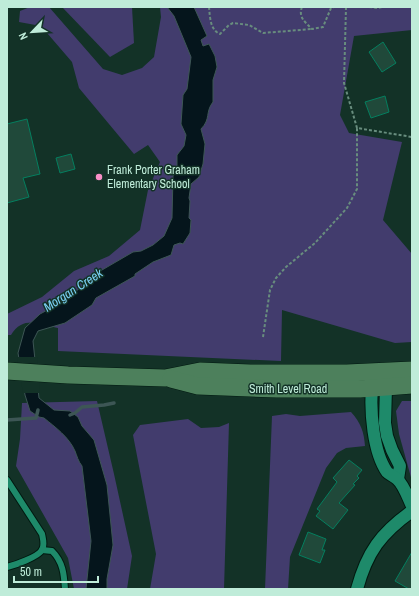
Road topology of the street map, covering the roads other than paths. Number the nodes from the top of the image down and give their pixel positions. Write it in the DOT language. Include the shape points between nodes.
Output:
graph roads {
  1 [pos="412,370"];
  2 [pos="7,371"];
  3 [pos="165,378"];
  4 [pos="412,378"];
  5 [pos="412,385"];
  6 [pos="379,387"];
  7 [pos="7,480"];
  8 [pos="412,506"];
  9 [pos="412,511"];
  10 [pos="42,550"];
  11 [pos="7,567"];
  12 [pos="65,589"];
  13 [pos="358,589"];
  1 -- 3 [label="main road, Smith Level Road" via="347,373 200,372"];
  2 -- 3 [label="main road, Smith Level Road"];
  3 -- 6 [label="main road, Smith Level Road" via="198,386 277,389"];
  4 -- 6 [label="main road" via="390,379 373,384"];
  5 -- 6 [label="main road, Smith Level Road"];
  6 -- 8 [label="street" via="370,404 380,457 388,473 398,479"];
  7 -- 10 [label="lane" via="42,534"];
  9 -- 13 [label="street" via="392,526 370,553"];
  10 -- 11 [label="lane"];
  10 -- 12 [label="lane" via="52,551 58,556 64,570"];
}
